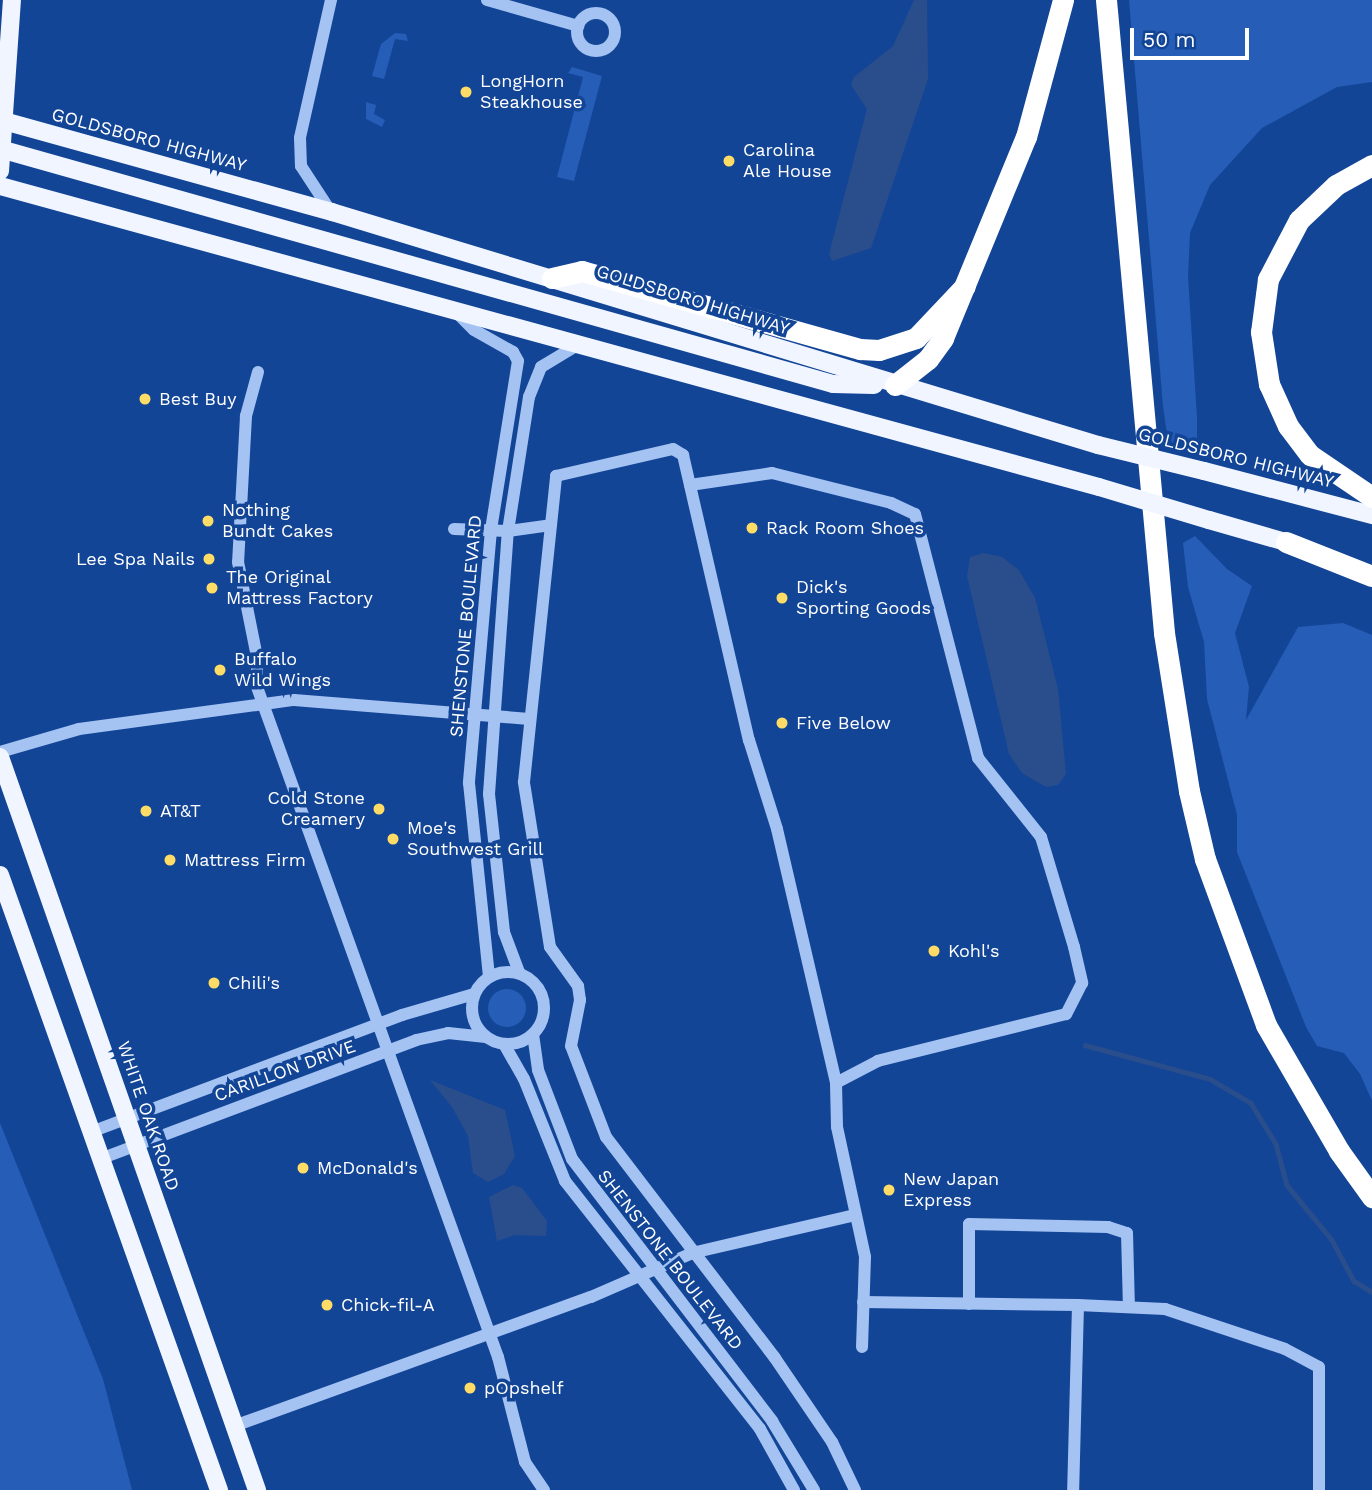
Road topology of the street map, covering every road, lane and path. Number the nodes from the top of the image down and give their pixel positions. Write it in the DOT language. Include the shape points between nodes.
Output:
graph roads {
  1 [pos="12,0"];
  2 [pos="331,0"];
  3 [pos="487,0"];
  4 [pos="607,0"];
  5 [pos="1063,0"];
  6 [pos="1106,0"];
  7 [pos="605,15"];
  8 [pos="578,26"];
  9 [pos="1,120"];
  10 [pos="1,149"];
  11 [pos="1372,165"];
  12 [pos="0,172"];
  13 [pos="0,186"];
  14 [pos="332,212"];
  15 [pos="552,278"];
  16 [pos="965,286"];
  17 [pos="455,312"];
  18 [pos="573,346"];
  19 [pos="258,372"];
  20 [pos="895,385"];
  21 [pos="690,485"];
  22 [pos="1372,497"];
  23 [pos="1372,515"];
  24 [pos="551,525"];
  25 [pos="454,529"];
  26 [pos="491,530"];
  27 [pos="508,531"];
  28 [pos="1286,542"];
  29 [pos="1372,566"];
  30 [pos="1372,576"];
  31 [pos="262,704"];
  32 [pos="476,717"];
  33 [pos="492,719"];
  34 [pos="529,719"];
  35 [pos="0,754"];
  36 [pos="0,875"];
  37 [pos="519,972"];
  38 [pos="489,977"];
  39 [pos="474,994"];
  40 [pos="378,1024"];
  41 [pos="533,1034"];
  42 [pos="486,1037"];
  43 [pos="504,1044"];
  44 [pos="387,1052"];
  45 [pos="836,1083"];
  46 [pos="127,1119"];
  47 [pos="91,1132"];
  48 [pos="136,1145"];
  49 [pos="100,1159"];
  50 [pos="1372,1197"];
  51 [pos="855,1215"];
  52 [pos="692,1253"];
  53 [pos="659,1270"];
  54 [pos="641,1276"];
  55 [pos="863,1302"];
  56 [pos="969,1304"];
  57 [pos="1078,1305"];
  58 [pos="1129,1307"];
  59 [pos="489,1335"];
  60 [pos="862,1347"];
  61 [pos="234,1426"];
  62 [pos="219,1490"];
  63 [pos="257,1490"];
  64 [pos="544,1490"];
  65 [pos="794,1490"];
  66 [pos="814,1490"];
  67 [pos="855,1490"];
  68 [pos="1073,1490"];
  69 [pos="1320,1490"];
  1 -- 9 [label="main road"];
  2 -- 14 [label="street" via="306,97 301,166"];
  3 -- 8 [label="street"];
  4 -- 7 [label="street"];
  5 -- 16 [label="highway" via="1026,137"];
  6 -- 50 [label="highway" via="1164,633 1189,791 1205,859 1266,1025 1339,1151"];
  7 -- 8 [label="street" via="586,16"];
  7 -- 8 [label="street" via="615,31 612,43 602,51 590,51 580,44"];
  9 -- 10 [label="main road"];
  9 -- 14 [label="main road, GOLDSBORO HIGHWAY"];
  10 -- 12 [label="main road"];
  10 -- 20 [label="main road" via="833,384"];
  11 -- 22 [label="highway" via="1336,185 1299,220 1268,279 1261,332 1269,384 1288,426 1310,455"];
  13 -- 17 [label="main road"];
  14 -- 15 [label="main road, GOLDSBORO HIGHWAY"];
  15 -- 16 [label="highway" via="582,271 860,349 879,350 916,338"];
  15 -- 20 [label="main road, GOLDSBORO HIGHWAY"];
  16 -- 20 [label="highway" via="936,349"];
  17 -- 18 [label="main road"];
  17 -- 26 [label="street, SHENSTONE BOULEVARD" via="474,330 513,352 518,361"];
  18 -- 27 [label="street, SHENSTONE BOULEVARD" via="541,367 529,397"];
  18 -- 28 [label="main road, bridge"];
  19 -- 31 [label="street" via="246,416 238,562"];
  20 -- 23 [label="main road, GOLDSBORO HIGHWAY, bridge" via="1098,444"];
  21 -- 24 [label="street" via="683,455 673,449 556,476"];
  21 -- 45 [label="street"];
  21 -- 45 [label="street" via="772,473 891,503 915,514 978,758 1041,837 1074,947 1082,983 1066,1014 878,1061"];
  24 -- 27 [label="street"];
  24 -- 34 [label="street"];
  25 -- 26 [label="street"];
  26 -- 27 [label="street"];
  26 -- 32 [label="street, SHENSTONE BOULEVARD"];
  27 -- 33 [label="street, SHENSTONE BOULEVARD"];
  28 -- 29 [label="main road"];
  28 -- 30 [label="highway"];
  31 -- 32 [label="street" via="294,700"];
  31 -- 35 [label="street" via="79,729"];
  31 -- 40 [label="street"];
  32 -- 33 [label="street"];
  32 -- 38 [label="street, SHENSTONE BOULEVARD" via="470,815"];
  33 -- 34 [label="street"];
  33 -- 37 [label="street, SHENSTONE BOULEVARD" via="490,815 504,932"];
  34 -- 52 [label="street" via="524,782 543,915 550,947 570,972 580,1000 571,1046 606,1137"];
  35 -- 46 [label="main road, WHITE OAK ROAD"];
  36 -- 47 [label="main road"];
  37 -- 38 [label="street"];
  37 -- 41 [label="street" via="536,985 543,999 542,1020"];
  38 -- 39 [label="street"];
  39 -- 40 [label="street, CARILLON DRIVE"];
  39 -- 42 [label="street" via="473,1019"];
  40 -- 44 [label="street"];
  40 -- 46 [label="street, CARILLON DRIVE"];
  41 -- 43 [label="street"];
  41 -- 53 [label="street, SHENSTONE BOULEVARD" via="538,1070 572,1159"];
  42 -- 43 [label="street"];
  42 -- 44 [label="street, CARILLON DRIVE" via="448,1033"];
  43 -- 54 [label="street, SHENSTONE BOULEVARD" via="524,1079 565,1181"];
  44 -- 48 [label="street, CARILLON DRIVE"];
  44 -- 59 [label="street"];
  45 -- 51 [label="street" via="837,1127"];
  46 -- 47 [label="street, CARILLON DRIVE"];
  46 -- 48 [label="main road, WHITE OAK ROAD"];
  47 -- 49 [label="main road"];
  48 -- 49 [label="street, CARILLON DRIVE"];
  48 -- 61 [label="main road, WHITE OAK ROAD"];
  49 -- 62 [label="main road"];
  51 -- 52 [label="street"];
  51 -- 55 [label="street" via="865,1257"];
  52 -- 53 [label="street"];
  52 -- 67 [label="street" via="775,1358 832,1442"];
  53 -- 54 [label="street"];
  53 -- 66 [label="street, SHENSTONE BOULEVARD" via="772,1421"];
  54 -- 59 [label="street"];
  54 -- 65 [label="street, SHENSTONE BOULEVARD" via="760,1429"];
  55 -- 56 [label="street"];
  55 -- 60 [label="street"];
  56 -- 57 [label="street"];
  56 -- 58 [label="street" via="970,1224 1094,1226 1127,1233"];
  57 -- 58 [label="street"];
  57 -- 68 [label="street"];
  58 -- 69 [label="street" via="1165,1309 1285,1349 1319,1367"];
  59 -- 61 [label="street"];
  59 -- 64 [label="street" via="505,1377 525,1462"];
  61 -- 63 [label="main road, WHITE OAK ROAD"];
}
